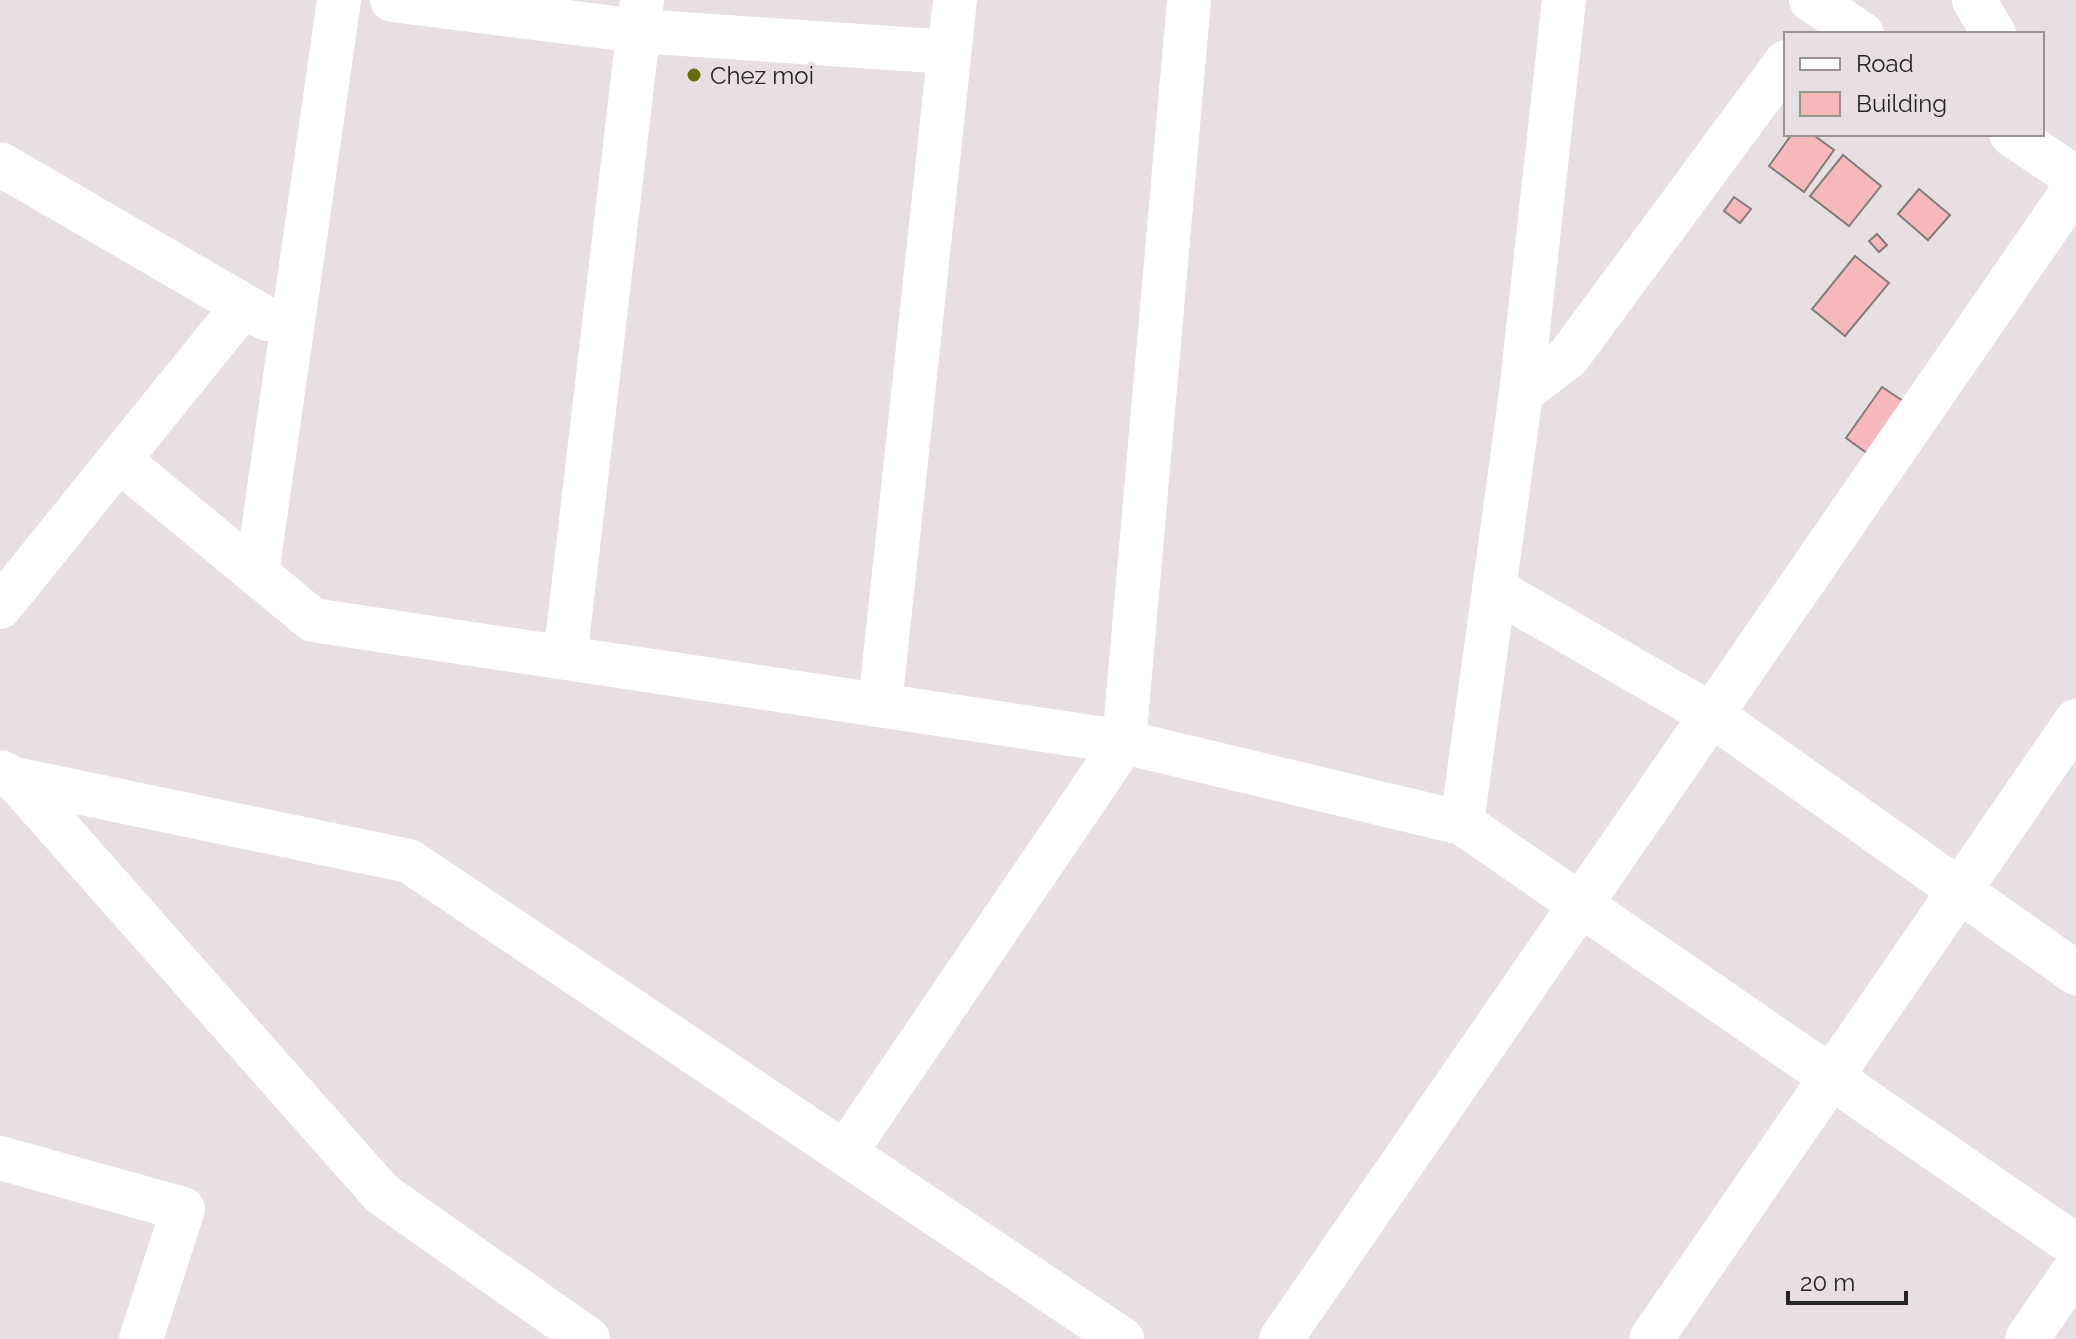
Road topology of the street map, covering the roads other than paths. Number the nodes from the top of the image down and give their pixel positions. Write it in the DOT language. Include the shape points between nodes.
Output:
graph roads {
  1 [pos="339,0"];
  2 [pos="392,0"];
  3 [pos="955,0"];
  4 [pos="1189,0"];
  5 [pos="1564,0"];
  6 [pos="1974,0"];
  7 [pos="1814,14"];
  8 [pos="640,16"];
  9 [pos="1857,32"];
  10 [pos="1993,32"];
  11 [pos="949,52"];
  12 [pos="1784,65"];
  13 [pos="2014,136"];
  14 [pos="0,164"];
  15 [pos="2076,178"];
  16 [pos="2076,186"];
  17 [pos="243,306"];
  18 [pos="290,332"];
  19 [pos="1521,393"];
  20 [pos="119,460"];
  21 [pos="257,573"];
  22 [pos="1494,589"];
  23 [pos="0,607"];
  24 [pos="565,658"];
  25 [pos="880,705"];
  26 [pos="1712,715"];
  27 [pos="2076,721"];
  28 [pos="1124,742"];
  29 [pos="8,776"];
  30 [pos="1462,823"];
  31 [pos="1959,891"];
  32 [pos="1581,904"];
  33 [pos="2076,973"];
  34 [pos="1832,1078"];
  35 [pos="845,1153"];
  36 [pos="0,1158"];
  37 [pos="2076,1246"];
  38 [pos="2076,1268"];
  39 [pos="141,1339"];
  40 [pos="588,1339"];
  41 [pos="1122,1339"];
  42 [pos="1281,1339"];
  43 [pos="1651,1339"];
  44 [pos="2027,1339"];
  1 -- 18 [label="street"];
  2 -- 8 [label="street"];
  3 -- 11 [label="street"];
  4 -- 28 [label="street"];
  5 -- 19 [label="street"];
  6 -- 10 [label="street"];
  7 -- 9 [label="street"];
  8 -- 11 [label="street"];
  8 -- 24 [label="street"];
  11 -- 25 [label="street"];
  12 -- 19 [label="street" via="1569,356"];
  13 -- 15 [label="street"];
  14 -- 17 [label="street"];
  16 -- 26 [label="street"];
  17 -- 18 [label="street"];
  17 -- 20 [label="street"];
  18 -- 21 [label="street"];
  19 -- 22 [label="street"];
  20 -- 21 [label="street"];
  20 -- 23 [label="street"];
  21 -- 24 [label="street" via="313,620"];
  22 -- 26 [label="street"];
  22 -- 30 [label="street"];
  24 -- 25 [label="street"];
  25 -- 28 [label="street"];
  26 -- 31 [label="street"];
  26 -- 32 [label="street"];
  27 -- 31 [label="street"];
  28 -- 30 [label="street"];
  28 -- 35 [label="street"];
  29 -- 35 [label="street" via="409,861"];
  29 -- 40 [label="street" via="382,1194"];
  30 -- 32 [label="street"];
  31 -- 33 [label="street"];
  31 -- 34 [label="street"];
  32 -- 34 [label="street"];
  32 -- 42 [label="street"];
  34 -- 37 [label="street"];
  34 -- 43 [label="street"];
  35 -- 41 [label="street"];
  36 -- 39 [label="street" via="183,1209"];
  38 -- 44 [label="street"];
}
